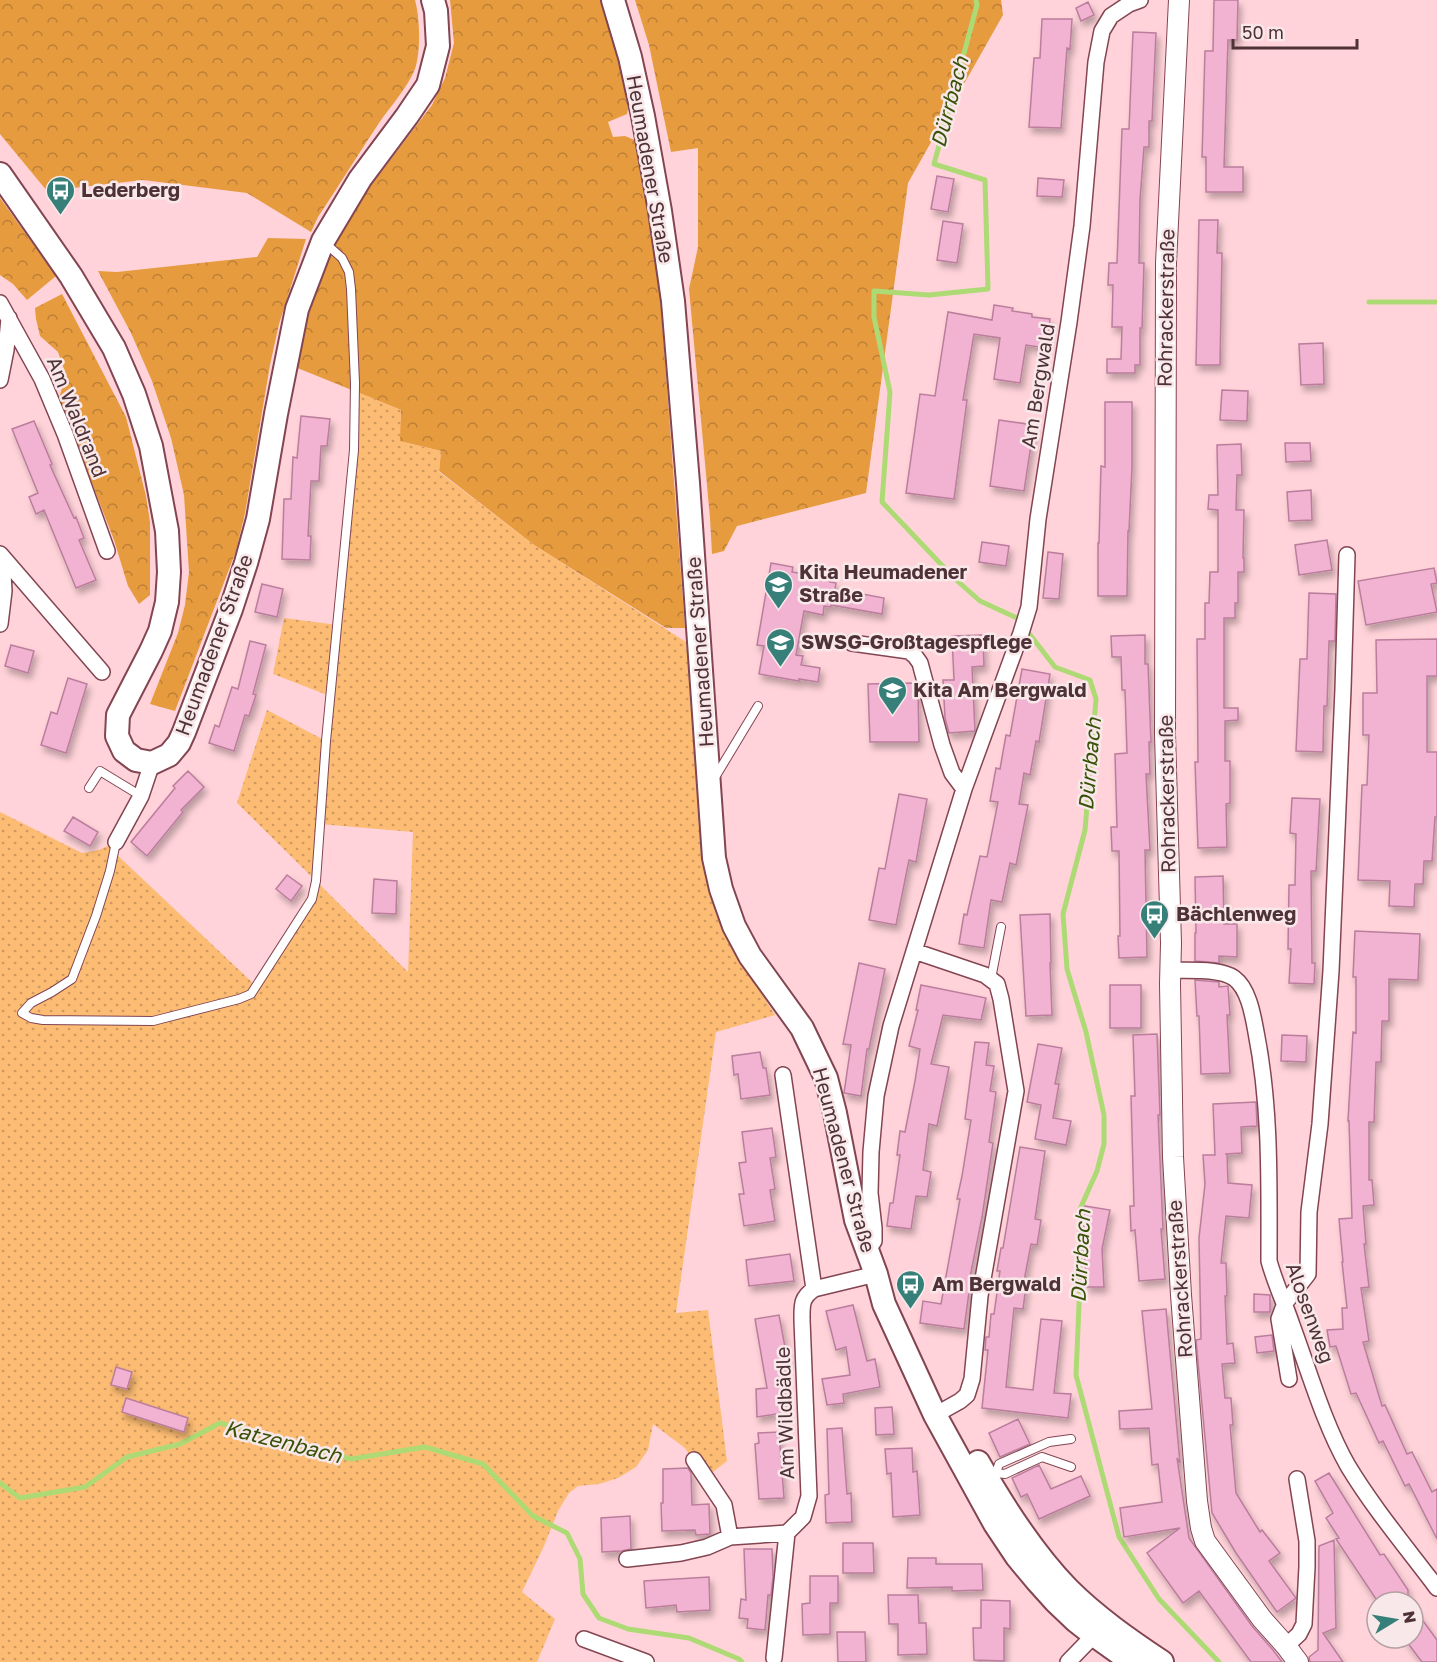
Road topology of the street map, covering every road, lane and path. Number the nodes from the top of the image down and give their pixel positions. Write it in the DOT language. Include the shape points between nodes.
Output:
graph roads {
  1 [pos="433,0"];
  2 [pos="613,0"];
  3 [pos="1140,0"];
  4 [pos="1179,0"];
  5 [pos="0,174"];
  6 [pos="323,241"];
  7 [pos="0,303"];
  8 [pos="9,317"];
  9 [pos="0,380"];
  10 [pos="107,551"];
  11 [pos="1,555"];
  12 [pos="1347,555"];
  13 [pos="0,624"];
  14 [pos="852,643"];
  15 [pos="102,672"];
  16 [pos="759,706"];
  17 [pos="152,763"];
  18 [pos="709,787"];
  19 [pos="89,789"];
  20 [pos="964,789"];
  21 [pos="141,796"];
  22 [pos="116,842"];
  23 [pos="1001,927"];
  24 [pos="914,951"];
  25 [pos="1171,970"];
  26 [pos="991,979"];
  27 [pos="783,1075"];
  28 [pos="867,1251"];
  29 [pos="876,1274"];
  30 [pos="814,1289"];
  31 [pos="1285,1303"];
  32 [pos="1289,1379"];
  33 [pos="942,1412"];
  34 [pos="1071,1439"];
  35 [pos="694,1460"];
  36 [pos="1071,1467"];
  37 [pos="986,1479"];
  38 [pos="1297,1479"];
  39 [pos="787,1533"];
  40 [pos="730,1537"];
  41 [pos="627,1560"];
  42 [pos="1437,1588"];
  43 [pos="1100,1629"];
  44 [pos="584,1639"];
  45 [pos="1286,1646"];
  46 [pos="774,1658"];
  47 [pos="646,1662"];
  48 [pos="1068,1662"];
  49 [pos="1132,1662"];
  50 [pos="1162,1662"];
  51 [pos="1298,1662"];
  1 -- 6 [label="main road, Heumadener Straße" via="438,46 428,85 360,179"];
  2 -- 18 [label="main road, Heumadener Straße" via="643,117 673,301"];
  3 -- 20 [label="street, Am Bergwald" via="1111,16 1102,31 1065,356 1038,519 1029,607"];
  4 -- 25 [label="street, Rohrackerstraße" via="1166,262 1165,734"];
  5 -- 17 [label="main road" via="71,276 109,339 152,446 167,531 167,602 160,631 118,715 117,735 124,751 136,760"];
  6 -- 17 [label="main road, Heumadener Straße" via="297,309 258,519 231,609 184,732 170,755"];
  6 -- 22 [label="lane" via="342,258 349,272 355,394 354,450 312,900 251,994 153,1021 31,1018 22,1013 72,979 96,916"];
  7 -- 8 [label="street, Am Waldrand"];
  8 -- 9 [label="street"];
  8 -- 10 [label="street, Am Waldrand" via="42,379"];
  11 -- 13 [label="street" via="4,591"];
  11 -- 15 [label="street"];
  12 -- 31 [label="street" via="1332,947 1320,1124 1309,1212 1308,1274"];
  14 -- 20 [label="street" via="909,651 915,656 942,745 952,772"];
  16 -- 18 [label="lane"];
  17 -- 21 [label="street"];
  18 -- 28 [label="main road, Heumadener Straße" via="714,858 724,898 750,956 802,1029 826,1078 852,1203"];
  19 -- 21 [label="lane" via="100,771"];
  20 -- 24 [label="street, Am Bergwald"];
  21 -- 22 [label="street"];
  23 -- 26 [label="lane"];
  24 -- 26 [label="street"];
  24 -- 28 [label="street, Am Bergwald" via="891,1026 876,1096 870,1193 874,1240"];
  25 -- 31 [label="street, Alosenweg" via="1222,972 1235,979 1252,1011 1265,1085 1269,1261"];
  25 -- 45 [label="street, Rohrackerstraße" via="1171,1106 1177,1241 1201,1528 1205,1541"];
  26 -- 33 [label="street" via="997,984 1001,999 1016,1091 980,1296 972,1379 967,1395"];
  27 -- 30 [label="street"];
  28 -- 29 [label="main road, Heumadener Straße"];
  29 -- 30 [label="street"];
  29 -- 33 [label="main road, Heumadener Straße" via="897,1299"];
  30 -- 39 [label="street, Am Wildbädle" via="806,1295 802,1307 809,1496 803,1517"];
  31 -- 32 [label="street" via="1279,1319"];
  31 -- 42 [label="street, Alosenweg" via="1336,1443 1363,1489"];
  33 -- 37 [label="main road, Heumadener Straße"];
  34 -- 37 [label="lane" via="1049,1442 999,1464"];
  35 -- 40 [label="street" via="724,1505"];
  36 -- 37 [label="lane" via="1042,1457"];
  37 -- 43 [label="main road, Heumadener Straße" via="1034,1550"];
  38 -- 45 [label="street" via="1307,1541 1304,1624"];
  39 -- 40 [label="street"];
  39 -- 46 [label="street"];
  40 -- 41 [label="street" via="707,1547"];
  43 -- 48 [label="street"];
  43 -- 49 [label="main road, Heumadener Straße"];
  43 -- 50 [label="main road, Heumadener Straße"];
  44 -- 47 [label="street"];
  45 -- 51 [label="street, Rohrackerstraße"];
}
